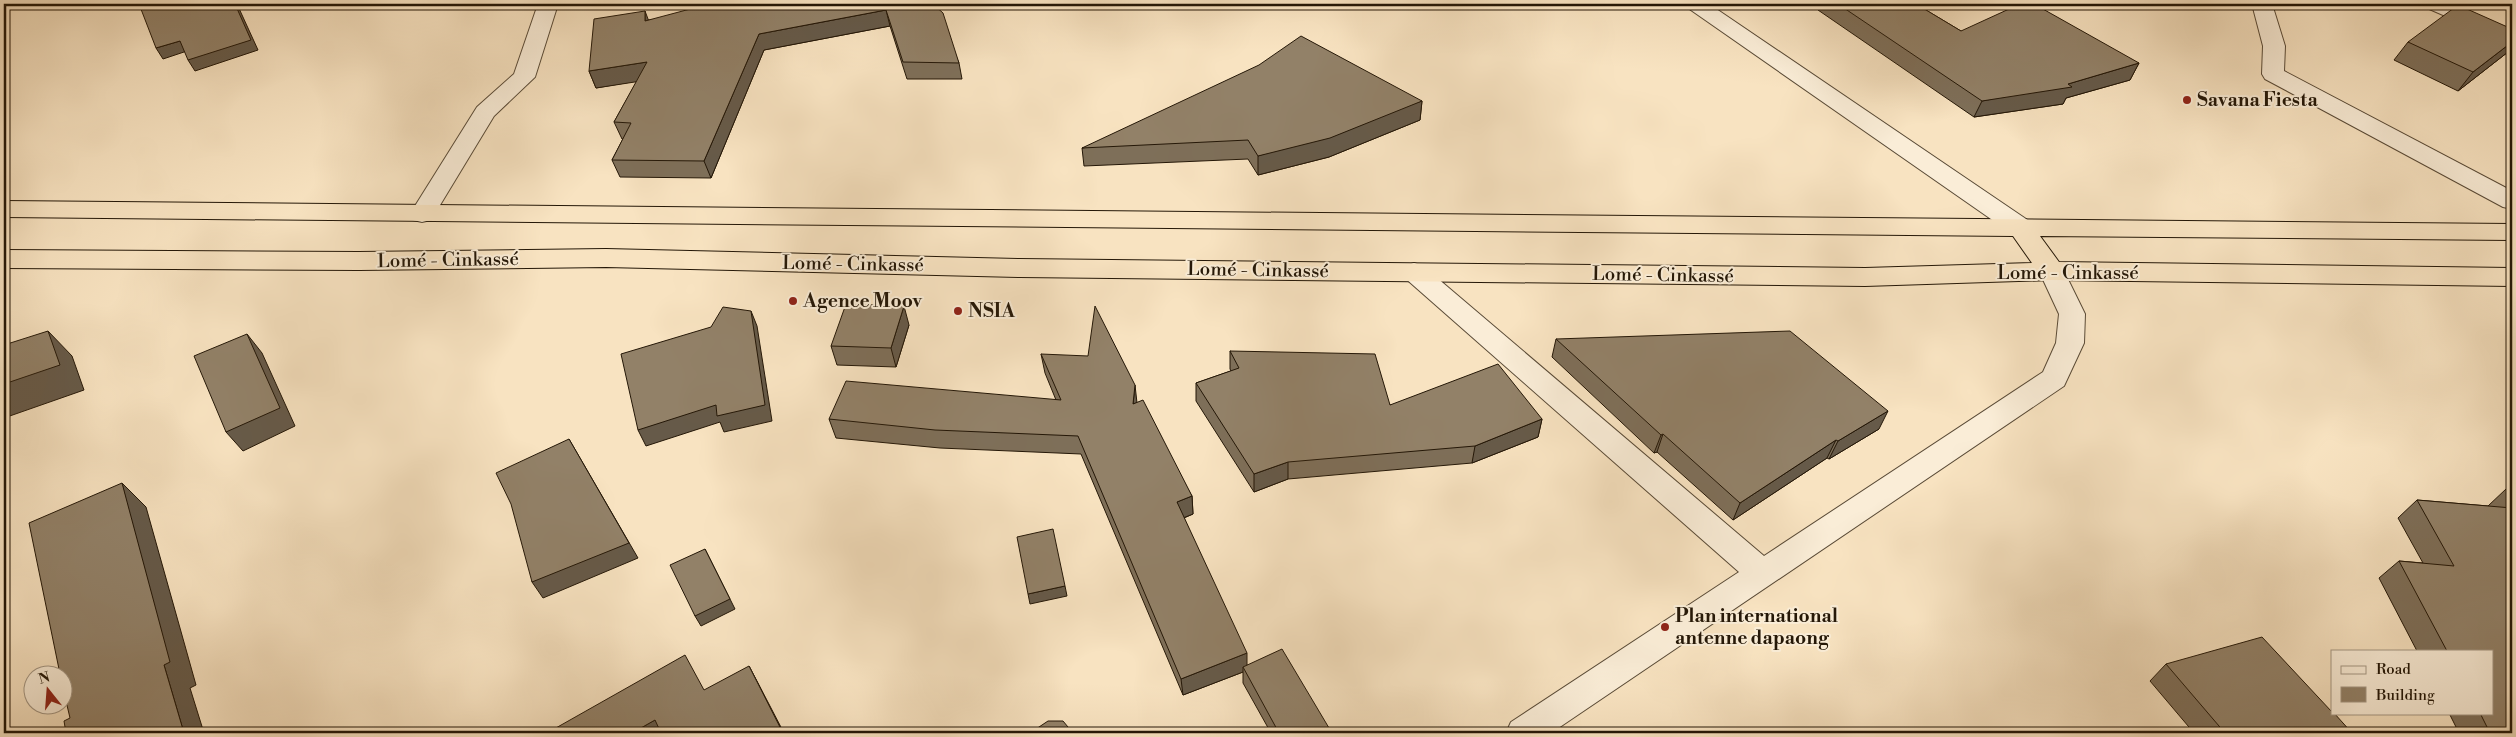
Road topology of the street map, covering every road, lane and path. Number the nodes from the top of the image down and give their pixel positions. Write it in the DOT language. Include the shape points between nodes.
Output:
graph roads {
  1 [pos="548,4"];
  2 [pos="1695,4"];
  3 [pos="2262,4"];
  4 [pos="2434,4"];
  5 [pos="2512,39"];
  6 [pos="2512,201"];
  7 [pos="4,209"];
  8 [pos="422,214"];
  9 [pos="622,215"];
  10 [pos="2020,227"];
  11 [pos="2512,232"];
  12 [pos="606,258"];
  13 [pos="4,259"];
  14 [pos="2052,271"];
  15 [pos="1414,272"];
  16 [pos="2512,277"];
  17 [pos="1762,574"];
  18 [pos="1523,733"];
  1 -- 8 [label="street" via="524,77 485,112"];
  2 -- 10 [label="street"];
  3 -- 6 [label="street" via="2274,46 2273,74"];
  4 -- 5 [label="street"];
  7 -- 8 [label="highway"];
  8 -- 9 [label="highway"];
  9 -- 10 [label="highway"];
  9 -- 12 [label="highway"];
  10 -- 11 [label="highway"];
  10 -- 14 [label="highway"];
  12 -- 13 [label="highway, Lomé - Cinkassé" via="359,261"];
  12 -- 15 [label="highway, Lomé - Cinkassé" via="1020,268"];
  14 -- 15 [label="highway, Lomé - Cinkassé" via="1865,277"];
  14 -- 16 [label="highway, Lomé - Cinkassé"];
  14 -- 17 [label="street" via="2072,314 2070,342 2054,379"];
  15 -- 17 [label="street"];
  17 -- 18 [label="street"];
}
